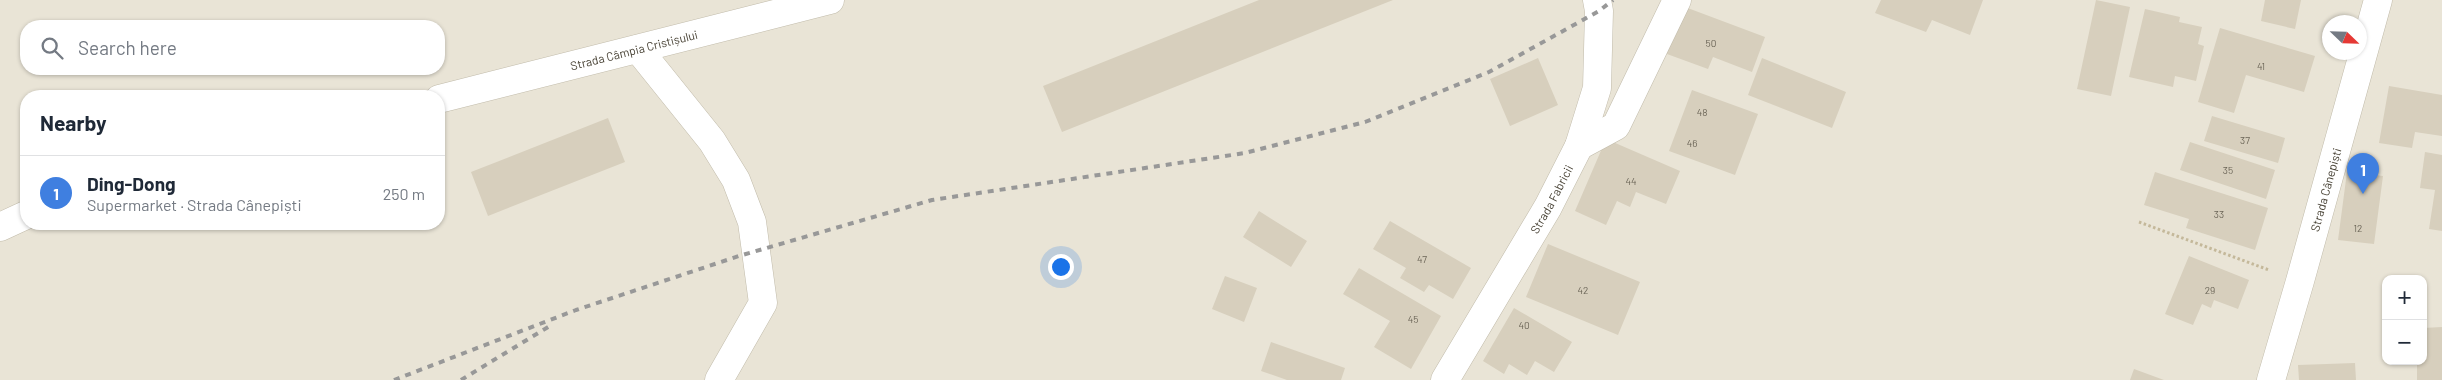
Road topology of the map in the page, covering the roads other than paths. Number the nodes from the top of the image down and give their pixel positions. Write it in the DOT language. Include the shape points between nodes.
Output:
graph roads {
  1 [pos="830,0"];
  2 [pos="1597,0"];
  3 [pos="1677,0"];
  4 [pos="2378,0"];
  5 [pos="638,49"];
  6 [pos="445,97"];
  7 [pos="1579,146"];
  8 [pos="20,218"];
  9 [pos="0,227"];
  10 [pos="719,380"];
  11 [pos="1446,380"];
  12 [pos="2270,380"];
  1 -- 5 [label="street, Strada Câmpia Cristișului"];
  2 -- 7 [label="street, Strada Fabricii" via="1597,88"];
  3 -- 7 [label="street" via="1616,126"];
  4 -- 12 [label="street, Strada Cânepiști"];
  5 -- 6 [label="street, Strada Câmpia Cristișului"];
  5 -- 10 [label="street" via="712,141 736,180 752,222 763,303"];
  7 -- 11 [label="street, Strada Fabricii" via="1548,207"];
  8 -- 9 [label="street"];
}
